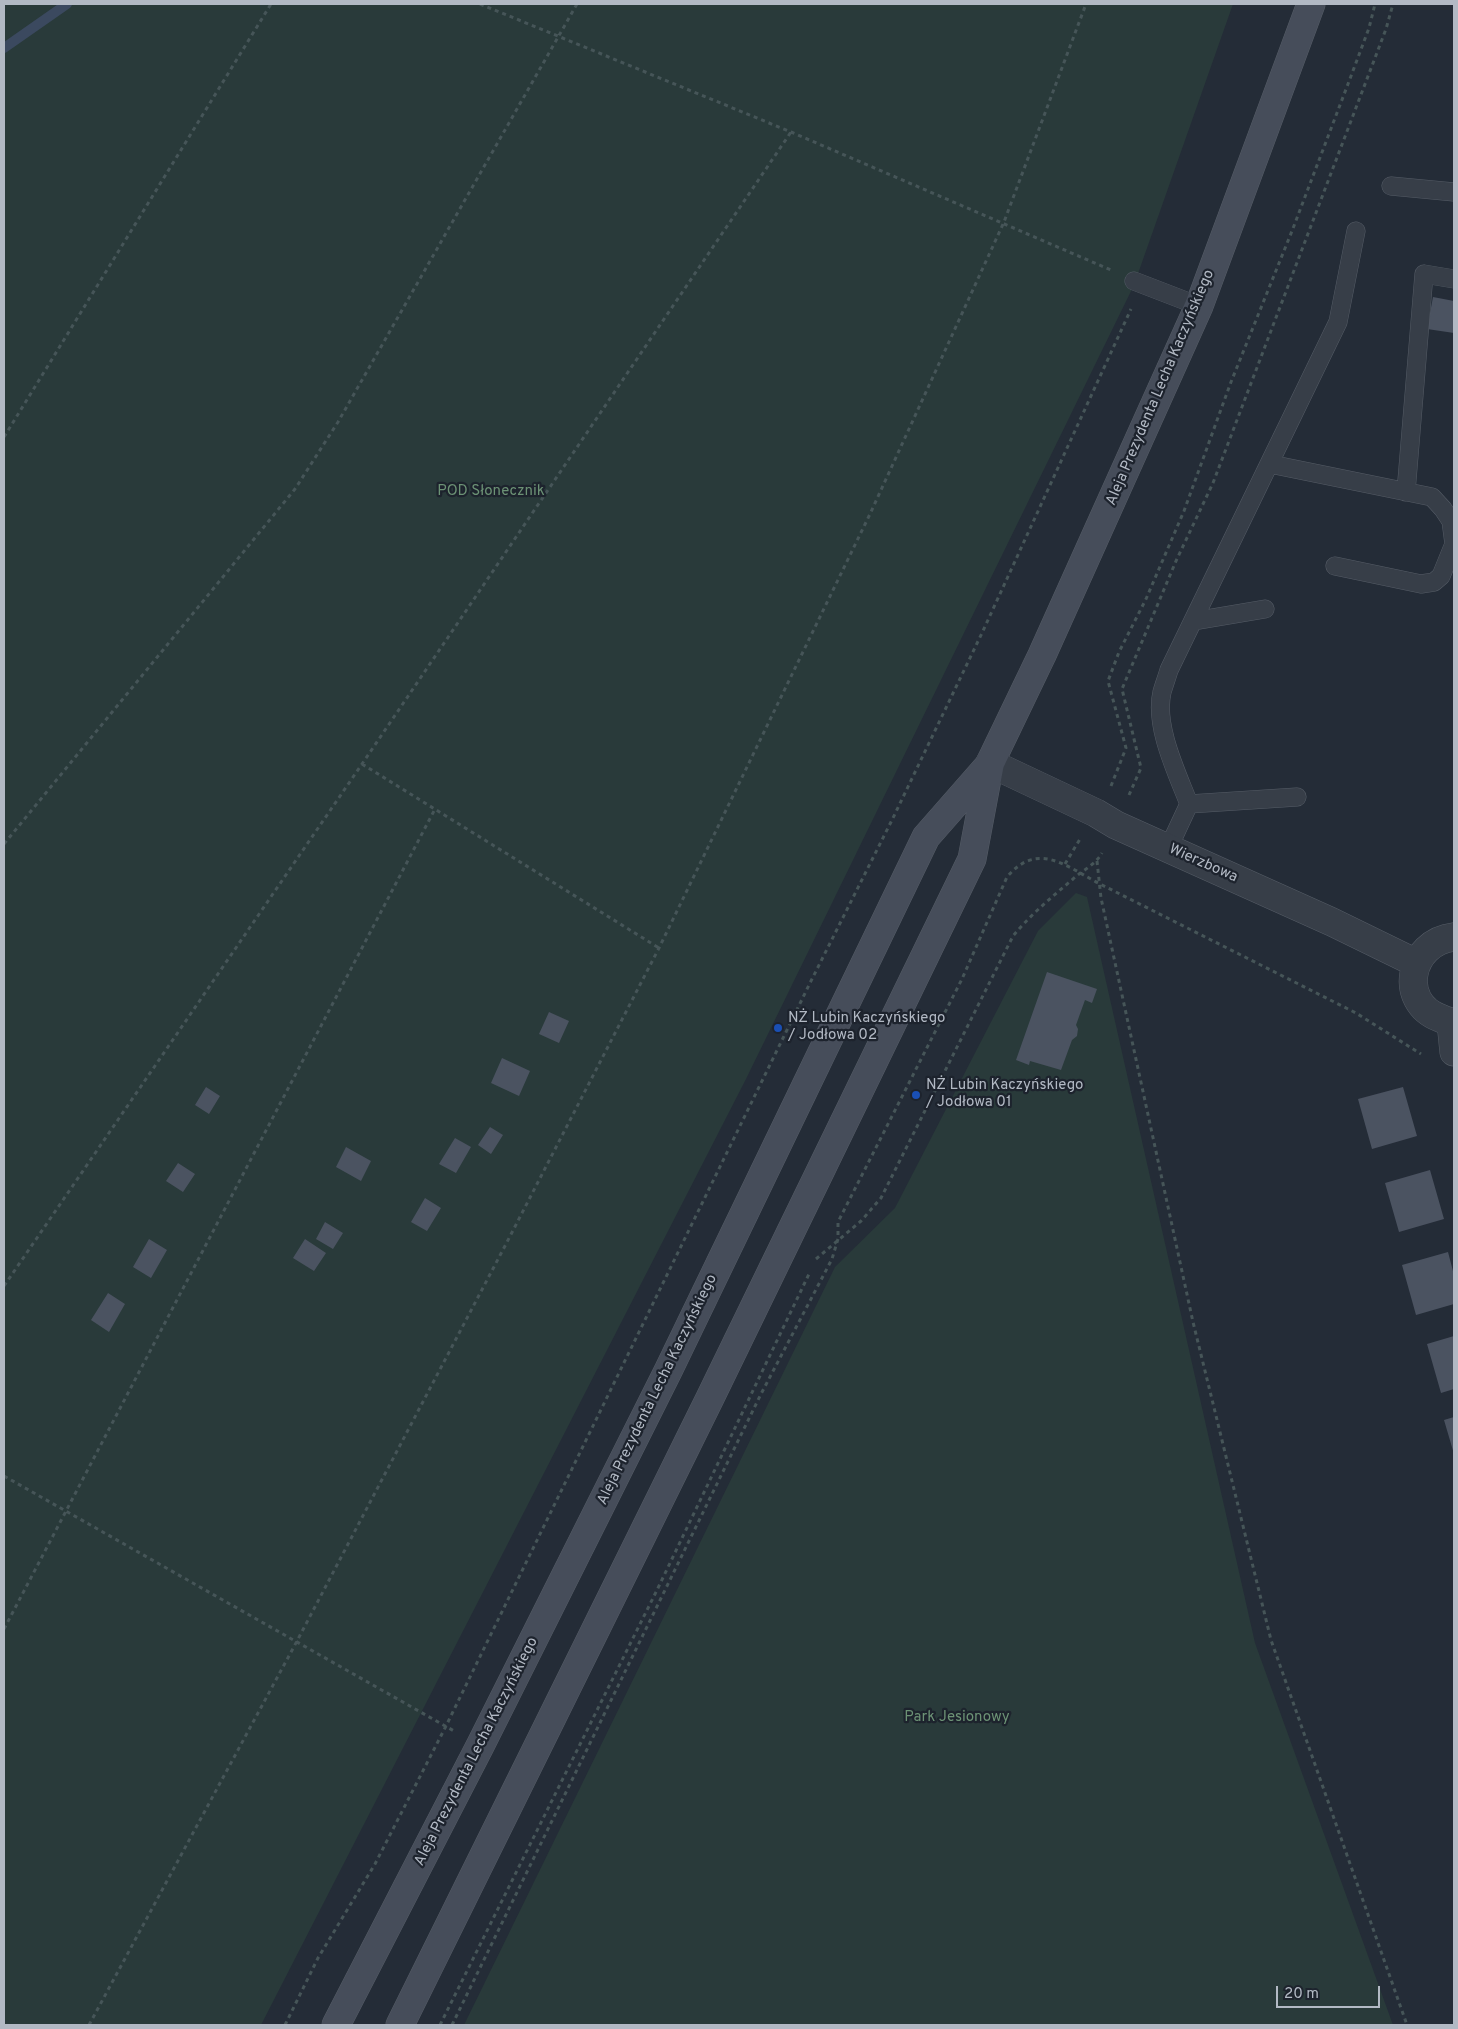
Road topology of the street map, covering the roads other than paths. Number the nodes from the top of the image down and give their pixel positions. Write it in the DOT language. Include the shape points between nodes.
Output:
graph roads {
  1 [pos="1311,4"];
  2 [pos="1391,186"];
  3 [pos="1454,192"];
  4 [pos="1356,232"];
  5 [pos="1454,279"];
  6 [pos="1138,283"];
  7 [pos="1198,306"];
  8 [pos="1270,464"];
  9 [pos="1406,492"];
  10 [pos="1454,544"];
  11 [pos="1335,566"];
  12 [pos="1265,609"];
  13 [pos="1194,621"];
  14 [pos="990,764"];
  15 [pos="1296,797"];
  16 [pos="1189,804"];
  17 [pos="1168,849"];
  18 [pos="1454,936"];
  19 [pos="1416,963"];
  20 [pos="1453,1022"];
  21 [pos="1454,1052"];
  22 [pos="336,2025"];
  23 [pos="400,2025"];
  1 -- 7 [label="main road, Aleja Prezydenta Lecha Kaczyńskiego"];
  2 -- 3 [label="lane"];
  4 -- 8 [label="lane" via="1338,322"];
  5 -- 9 [label="lane" via="1424,274"];
  6 -- 7 [label="lane"];
  7 -- 14 [label="main road, Aleja Prezydenta Lecha Kaczyńskiego" via="1074,586"];
  8 -- 9 [label="lane"];
  8 -- 13 [label="lane"];
  9 -- 10 [label="lane" via="1432,497 1451,521"];
  10 -- 11 [label="lane" via="1441,576 1434,582 1421,584"];
  12 -- 13 [label="lane"];
  13 -- 16 [label="lane" via="1169,670 1162,693 1161,716 1172,759"];
  14 -- 17 [label="street, Wierzbowa"];
  14 -- 22 [label="main road, Aleja Prezydenta Lecha Kaczyńskiego" via="926,837 668,1371"];
  14 -- 23 [label="main road, Aleja Prezydenta Lecha Kaczyńskiego" via="972,859"];
  15 -- 16 [label="lane"];
  16 -- 17 [label="lane"];
  17 -- 19 [label="street, Wierzbowa"];
  18 -- 19 [label="street" via="1438,940"];
  19 -- 20 [label="street" via="1413,982 1419,1001 1432,1016"];
  20 -- 21 [label="street"];
}
